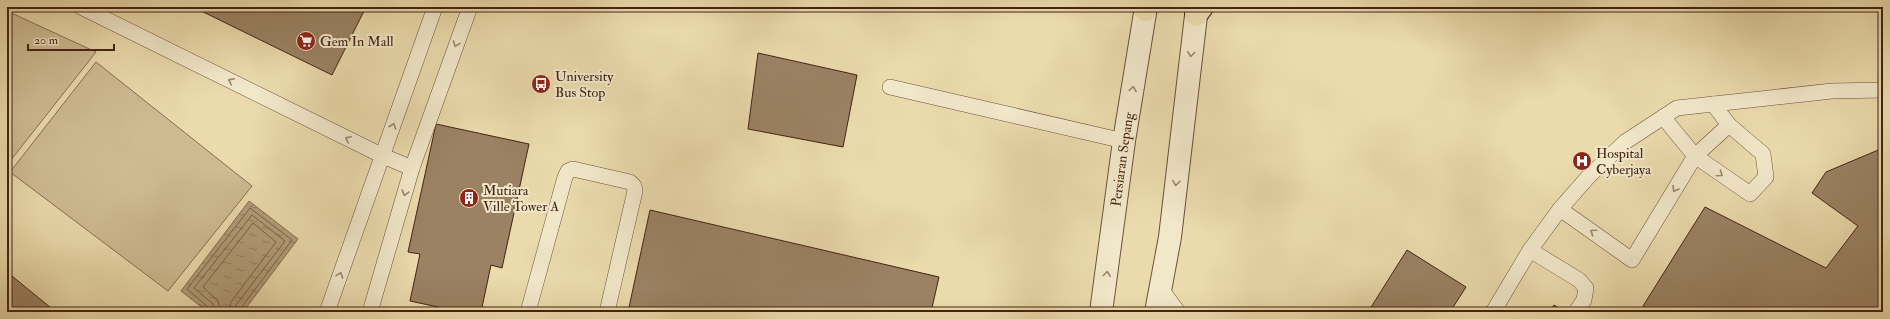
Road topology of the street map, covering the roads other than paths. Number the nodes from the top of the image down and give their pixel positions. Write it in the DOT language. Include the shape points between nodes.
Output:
graph roads {
  1 [pos="81,7"];
  2 [pos="435,7"];
  3 [pos="470,7"];
  4 [pos="1145,8"];
  5 [pos="1198,10"];
  6 [pos="890,87"];
  7 [pos="1883,90"];
  8 [pos="1713,104"];
  9 [pos="1663,117"];
  10 [pos="1729,125"];
  11 [pos="1124,141"];
  12 [pos="383,156"];
  13 [pos="1695,156"];
  14 [pos="412,168"];
  15 [pos="1560,209"];
  16 [pos="1530,250"];
  17 [pos="1161,289"];
  18 [pos="327,312"];
  19 [pos="370,312"];
  20 [pos="528,312"];
  21 [pos="607,312"];
  22 [pos="1101,312"];
  23 [pos="1156,312"];
  24 [pos="1178,312"];
  25 [pos="1493,312"];
  26 [pos="1576,312"];
  12 -- 1 [label="lane, one-way"];
  12 -- 2 [label="lane, one-way"];
  3 -- 14 [label="lane, one-way"];
  11 -- 4 [label="street, Persiaran Sepang, one-way"];
  5 -- 17 [label="street, one-way" via="1170,237"];
  6 -- 11 [label="lane"];
  7 -- 8 [label="lane" via="1832,91"];
  8 -- 9 [label="lane" via="1677,108"];
  8 -- 10 [label="lane"];
  9 -- 13 [label="lane"];
  9 -- 15 [label="lane" via="1625,142 1589,176"];
  10 -- 13 [label="lane"];
  13 -- 10 [label="lane, one-way" via="1750,194 1766,178 1763,154"];
  22 -- 11 [label="street, Persiaran Sepang, one-way"];
  12 -- 14 [label="lane"];
  18 -- 12 [label="lane, one-way"];
  13 -- 15 [label="lane, one-way" via="1632,260"];
  14 -- 19 [label="lane, one-way"];
  15 -- 16 [label="lane"];
  16 -- 25 [label="lane"];
  16 -- 26 [label="lane" via="1579,280 1586,288 1584,300"];
  17 -- 23 [label="street"];
  17 -- 24 [label="lane"];
  20 -- 21 [label="lane" via="565,177 568,171 573,169 630,182 634,186 635,191"];
}
